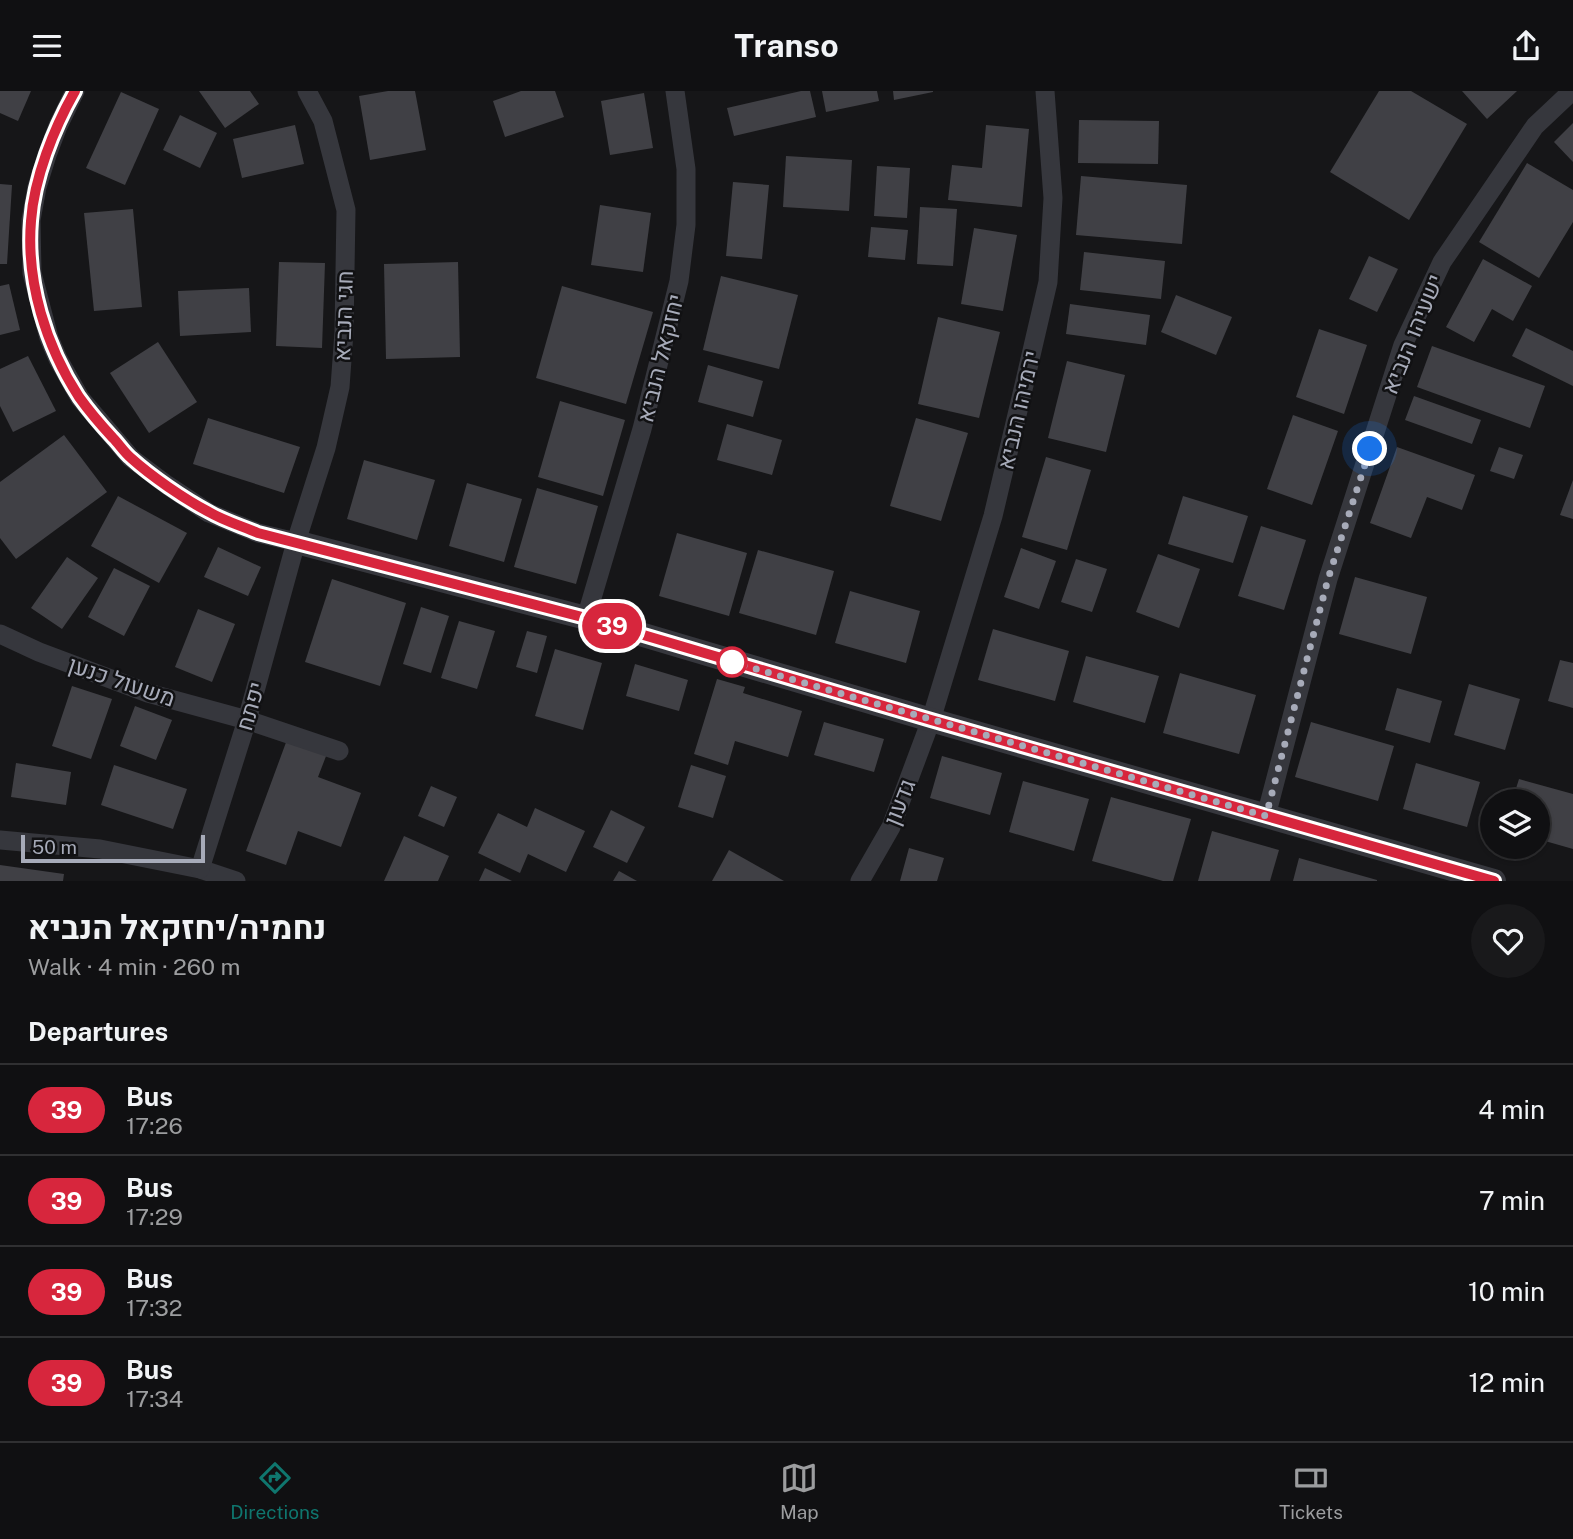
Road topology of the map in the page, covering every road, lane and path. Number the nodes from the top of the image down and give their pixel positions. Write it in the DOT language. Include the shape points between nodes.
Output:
graph roads {
  1 [pos="75,91"];
  2 [pos="307,91"];
  3 [pos="676,91"];
  4 [pos="1045,91"];
  5 [pos="1572,91"];
  6 [pos="296,542"];
  7 [pos="586,618"];
  8 [pos="0,634"];
  9 [pos="247,720"];
  10 [pos="931,720"];
  11 [pos="339,751"];
  12 [pos="1266,816"];
  13 [pos="0,839"];
  14 [pos="200,869"];
  15 [pos="236,881"];
  16 [pos="860,881"];
  17 [pos="1494,881"];
  1 -- 6 [label="street" via="47,155 31,220 32,273 58,359 80,398 131,457 167,485 209,513"];
  2 -- 6 [label="street, חגי הנביא" via="323,121 346,210 344,332 338,399"];
  3 -- 7 [label="street, יחזקאל הנביא" via="686,169 679,281 642,429"];
  4 -- 10 [label="street, ירמיהו הנביא" via="1053,198 1048,282 993,516"];
  5 -- 12 [label="street, ישעיהו הנביא" via="1535,126 1442,262 1403,345 1328,579"];
  6 -- 7 [label="street"];
  6 -- 9 [label="street, יפתח"];
  7 -- 10 [label="street"];
  8 -- 9 [label="street, משעול כנען" via="148,693"];
  9 -- 11 [label="street, משעול כנען"];
  9 -- 14 [label="street, יפתח"];
  10 -- 12 [label="street"];
  10 -- 16 [label="street, גדעון" via="891,827"];
  12 -- 17 [label="street"];
  13 -- 14 [label="street" via="100,849"];
  14 -- 15 [label="street"];
}
